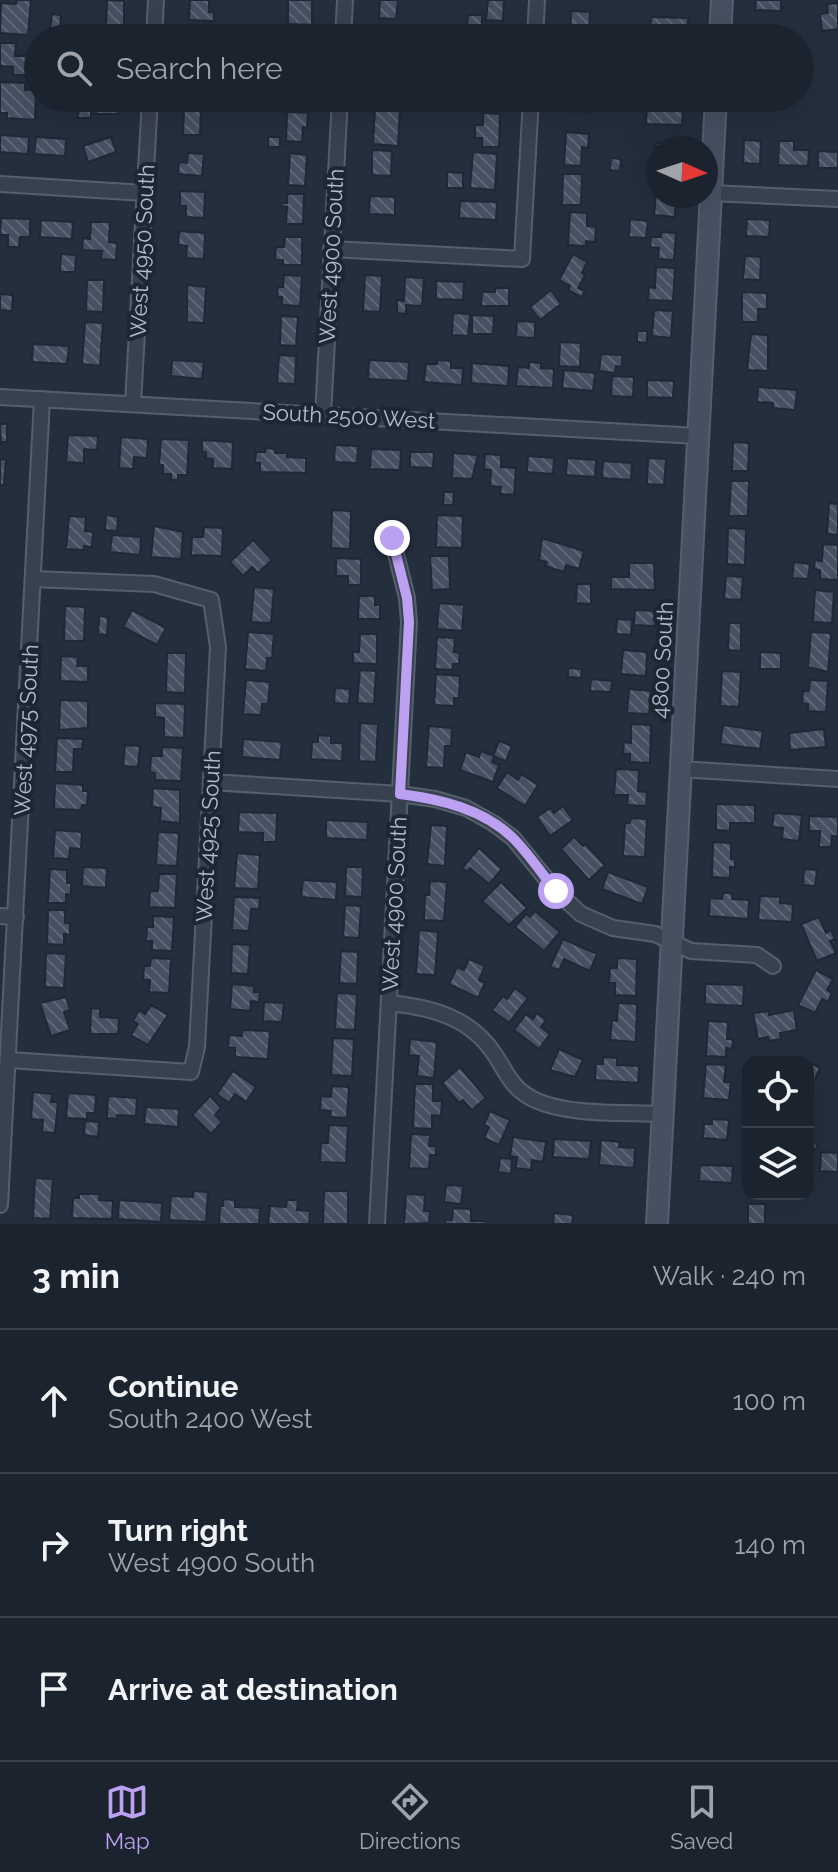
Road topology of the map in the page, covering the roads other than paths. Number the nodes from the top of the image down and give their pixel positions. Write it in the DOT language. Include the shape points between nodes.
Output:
graph roads {
  1 [pos="156,0"];
  2 [pos="345,0"];
  3 [pos="537,0"];
  4 [pos="722,0"];
  5 [pos="155,24"];
  6 [pos="344,24"];
  7 [pos="536,24"];
  8 [pos="721,24"];
  9 [pos="149,112"];
  10 [pos="339,112"];
  11 [pos="530,112"];
  12 [pos="715,112"];
  13 [pos="714,136"];
  14 [pos="0,184"];
  15 [pos="145,193"];
  16 [pos="718,193"];
  17 [pos="838,199"];
  18 [pos="710,208"];
  19 [pos="331,249"];
  20 [pos="0,397"];
  21 [pos="42,399"];
  22 [pos="133,404"];
  23 [pos="323,415"];
  24 [pos="698,436"];
  25 [pos="392,538"];
  26 [pos="33,579"];
  27 [pos="680,769"];
  28 [pos="838,779"];
  29 [pos="211,782"];
  30 [pos="400,794"];
  31 [pos="0,916"];
  32 [pos="16,917"];
  33 [pos="671,942"];
  34 [pos="773,966"];
  35 [pos="389,1003"];
  36 [pos="9,1060"];
  37 [pos="663,1114"];
  38 [pos="0,1205"];
  39 [pos="377,1224"];
  40 [pos="657,1224"];
  1 -- 5 [label="street"];
  2 -- 6 [label="street"];
  3 -- 7 [label="street"];
  4 -- 8 [label="main road"];
  9 -- 15 [label="street, West 4950 South"];
  10 -- 19 [label="street, West 4900 South"];
  11 -- 19 [label="street" via="522,259"];
  12 -- 13 [label="main road, 4800 South"];
  14 -- 15 [label="street"];
  15 -- 22 [label="street, West 4950 South"];
  16 -- 17 [label="street"];
  18 -- 24 [label="main road, 4800 South"];
  19 -- 23 [label="street, West 4900 South"];
  20 -- 21 [label="street, South 2500 West"];
  21 -- 22 [label="street, South 2500 West"];
  21 -- 26 [label="street, West 4975 South"];
  22 -- 23 [label="street, South 2500 West"];
  23 -- 24 [label="street, South 2500 West"];
  24 -- 27 [label="main road, 4800 South"];
  25 -- 30 [label="street, West 4900 South" via="409,622"];
  26 -- 29 [label="street, West 4925 South" via="154,584 211,600 218,647"];
  26 -- 32 [label="street, West 4975 South"];
  27 -- 28 [label="street"];
  27 -- 33 [label="main road, 4800 South"];
  29 -- 30 [label="street"];
  29 -- 36 [label="street, West 4925 South" via="197,1047 191,1072"];
  30 -- 33 [label="street" via="466,808 513,838 581,914"];
  30 -- 35 [label="street, West 4900 South"];
  31 -- 32 [label="street"];
  32 -- 36 [label="street, West 4975 South"];
  33 -- 34 [label="street" via="691,951 757,955"];
  33 -- 37 [label="main road, 4800 South"];
  35 -- 37 [label="street" via="436,1010 470,1028 493,1051 514,1087 535,1100 559,1108"];
  35 -- 39 [label="street, West 4900 South"];
  36 -- 38 [label="street, West 4975 South"];
  37 -- 40 [label="main road, 4800 South"];
}
